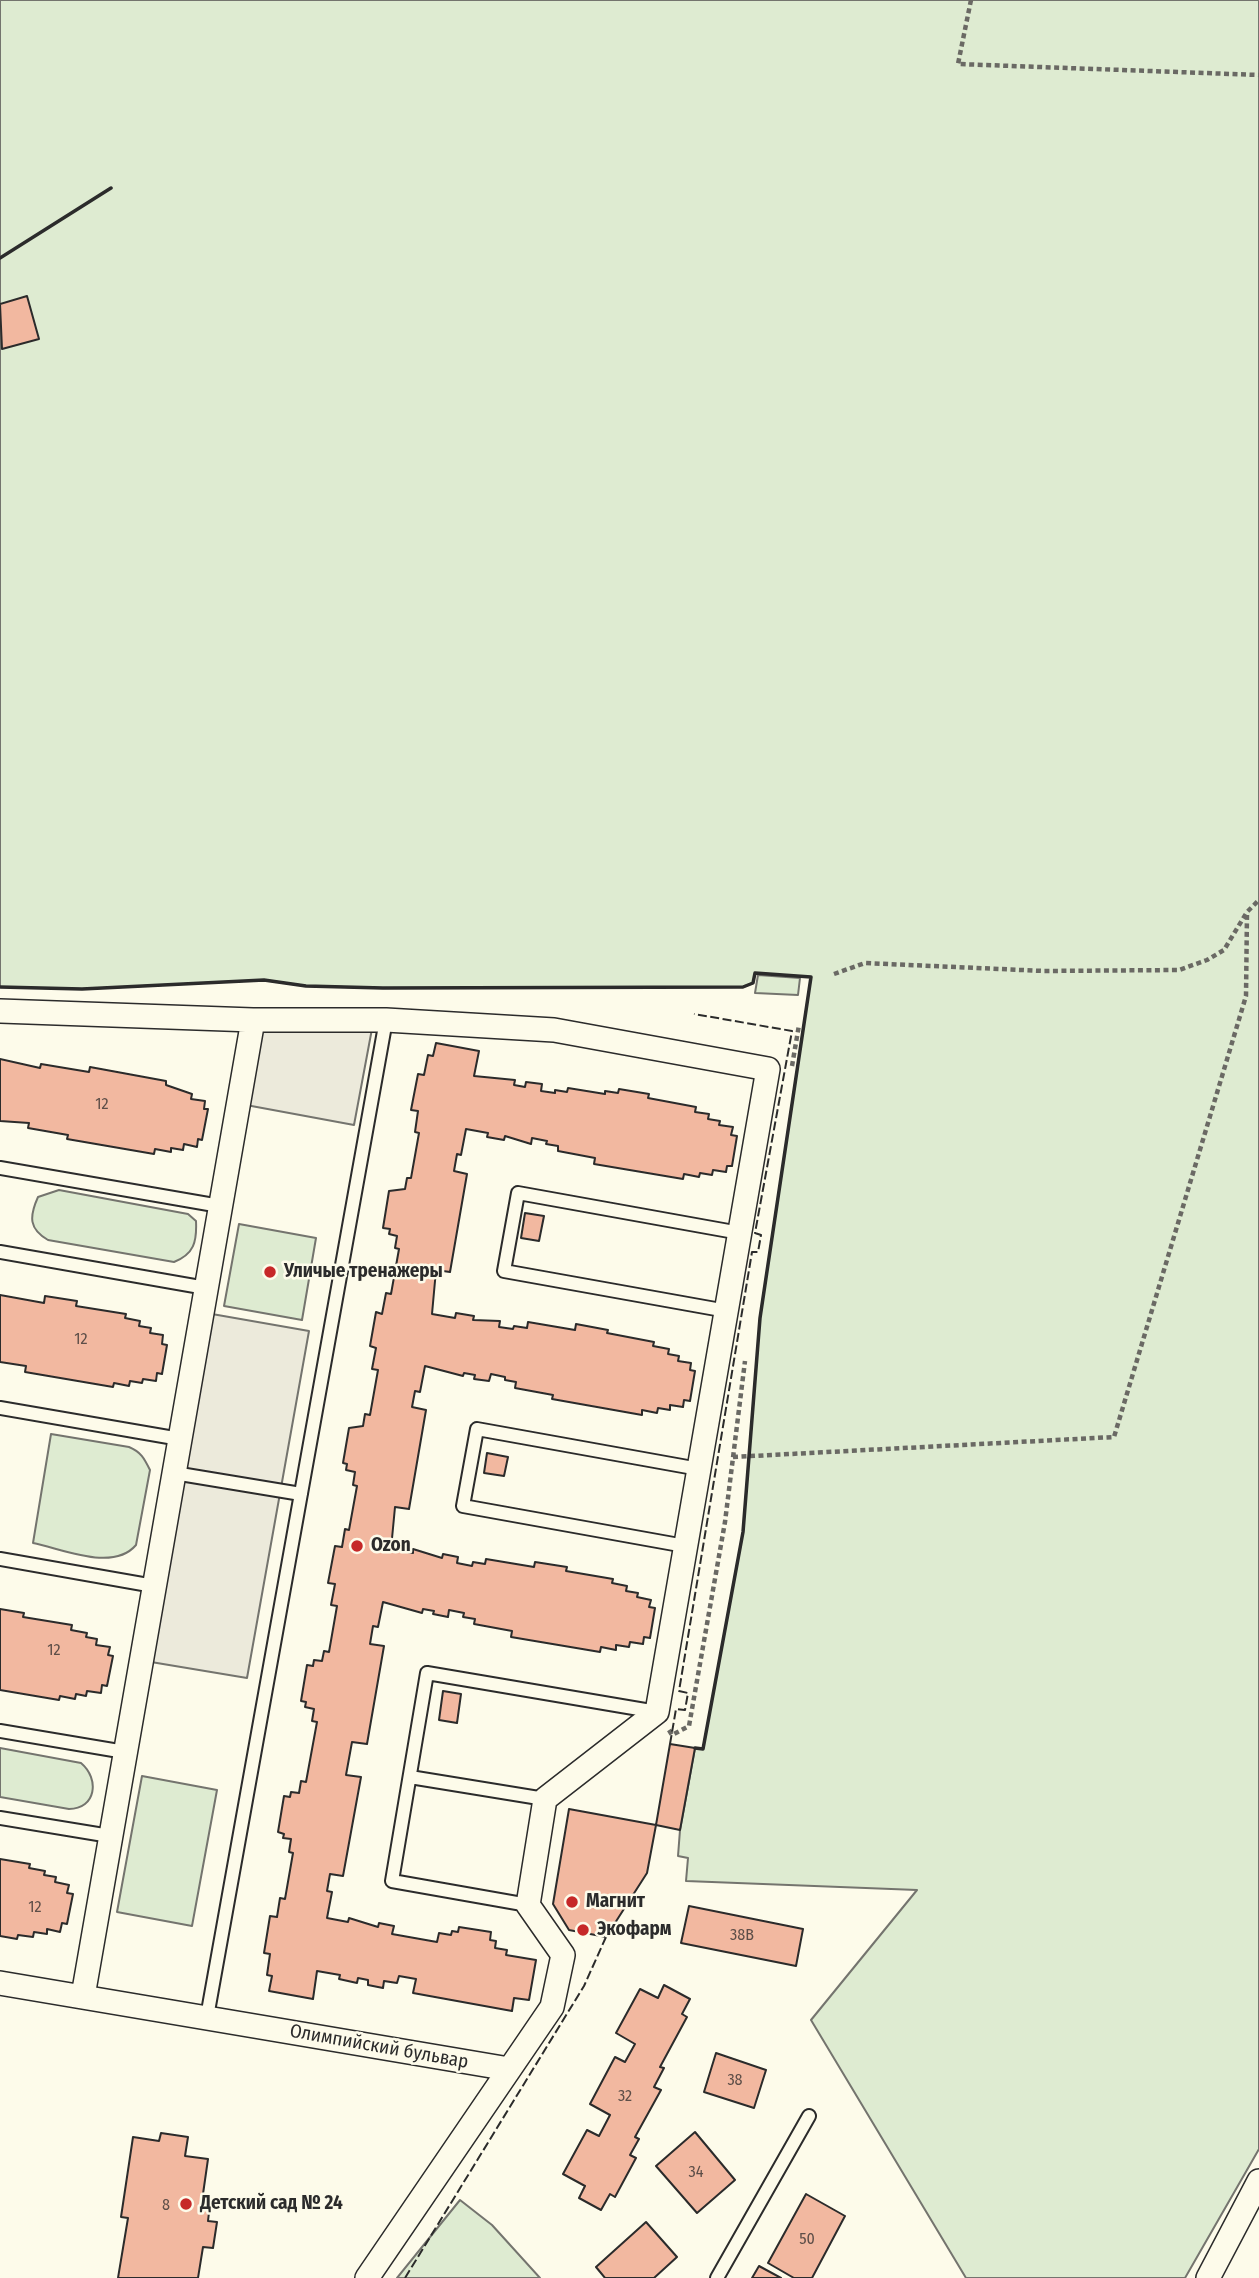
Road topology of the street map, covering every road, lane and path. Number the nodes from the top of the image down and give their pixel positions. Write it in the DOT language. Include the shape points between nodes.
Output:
graph roads {
  1 [pos="971,0"];
  2 [pos="1259,75"];
  3 [pos="1259,901"];
  4 [pos="1247,912"];
  5 [pos="834,974"];
  6 [pos="0,1011"];
  7 [pos="253,1020"];
  8 [pos="387,1020"];
  9 [pos="799,1025"];
  10 [pos="790,1078"];
  11 [pos="0,1168"];
  12 [pos="220,1206"];
  13 [pos="740,1233"];
  14 [pos="0,1252"];
  15 [pos="206,1288"];
  16 [pos="727,1311"];
  17 [pos="745,1355"];
  18 [pos="0,1408"];
  19 [pos="180,1439"];
  20 [pos="733,1457"];
  21 [pos="699,1469"];
  22 [pos="174,1473"];
  23 [pos="301,1494"];
  24 [pos="685,1546"];
  25 [pos="0,1559"];
  26 [pos="154,1586"];
  27 [pos="657,1712"];
  28 [pos="0,1731"];
  29 [pos="672,1735"];
  30 [pos="125,1752"];
  31 [pos="410,1777"];
  32 [pos="545,1799"];
  33 [pos="0,1818"];
  34 [pos="110,1836"];
  35 [pos="528,1905"];
  36 [pos="0,1983"];
  37 [pos="83,1996"];
  38 [pos="207,2017"];
  39 [pos="509,2069"];
  40 [pos="809,2116"];
  41 [pos="1259,2181"];
  42 [pos="367,2278"];
  43 [pos="717,2278"];
  44 [pos="1208,2278"];
  1 -- 2 [label="path" via="958,64"];
  3 -- 4 [label="path"];
  4 -- 5 [label="path" via="1224,950 1179,970 1044,971 865,963"];
  4 -- 20 [label="path" via="1246,996 1114,1437"];
  6 -- 7 [label="street"];
  7 -- 8 [label="street"];
  7 -- 12 [label="street"];
  8 -- 13 [label="street" via="554,1030 768,1069"];
  8 -- 23 [label="lane"];
  9 -- 10 [label="path"];
  11 -- 12 [label="lane"];
  12 -- 15 [label="street"];
  13 -- 16 [label="street"];
  13 -- 16 [label="lane" via="518,1193 504,1271"];
  14 -- 15 [label="lane"];
  15 -- 19 [label="street"];
  16 -- 21 [label="street"];
  17 -- 20 [label="path"];
  18 -- 19 [label="lane"];
  19 -- 22 [label="street"];
  20 -- 29 [label="path" via="689,1726"];
  21 -- 24 [label="street"];
  21 -- 24 [label="lane" via="477,1429 463,1506"];
  22 -- 23 [label="lane"];
  22 -- 26 [label="street"];
  23 -- 38 [label="lane"];
  24 -- 27 [label="street"];
  25 -- 26 [label="lane"];
  26 -- 30 [label="street"];
  27 -- 31 [label="lane" via="427,1673"];
  27 -- 32 [label="street"];
  28 -- 30 [label="lane"];
  30 -- 34 [label="street"];
  31 -- 32 [label="lane"];
  31 -- 35 [label="lane" via="393,1881"];
  32 -- 35 [label="street"];
  33 -- 34 [label="lane"];
  34 -- 37 [label="street"];
  35 -- 39 [label="street" via="563,1955 552,2007"];
  36 -- 37 [label="street, Олимпийский бульвар"];
  37 -- 38 [label="street, Олимпийский бульвар"];
  38 -- 39 [label="street, Олимпийский бульвар"];
  39 -- 42 [label="street"];
  40 -- 43 [label="lane"];
  41 -- 44 [label="street"];
}
